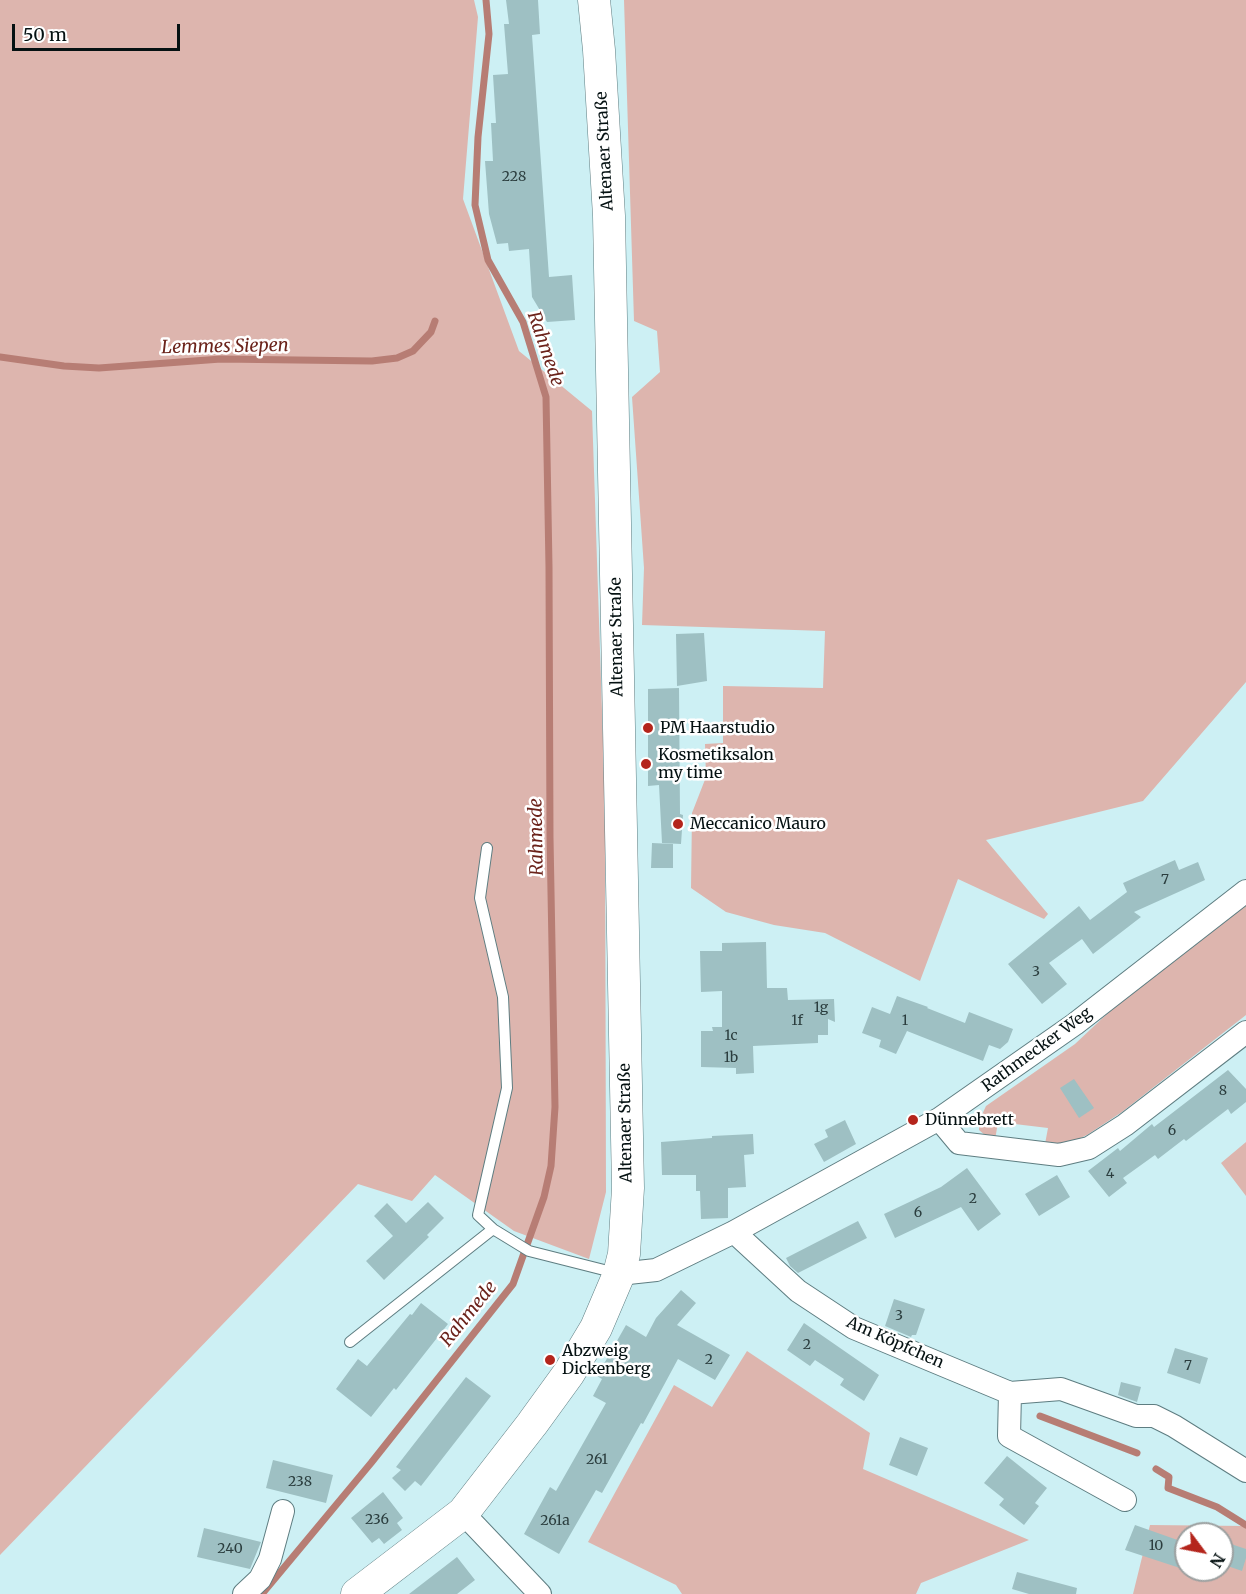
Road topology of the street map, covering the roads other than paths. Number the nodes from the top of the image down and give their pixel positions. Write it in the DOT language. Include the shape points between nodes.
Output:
graph roads {
  1 [pos="594,0"];
  2 [pos="487,848"];
  3 [pos="1246,891"];
  4 [pos="1246,1032"];
  5 [pos="939,1119"];
  6 [pos="493,1229"];
  7 [pos="734,1232"];
  8 [pos="619,1274"];
  9 [pos="350,1342"];
  10 [pos="1010,1393"];
  11 [pos="1246,1471"];
  12 [pos="1125,1500"];
  13 [pos="284,1511"];
  14 [pos="463,1513"];
  15 [pos="244,1594"];
  16 [pos="357,1594"];
  17 [pos="540,1594"];
  1 -- 8 [label="main road, Altenaer Straße" via="609,216 628,1188"];
  2 -- 6 [label="lane" via="480,898 503,997 507,1088 478,1215"];
  3 -- 5 [label="street, Rathmecker Weg" via="1075,1024"];
  4 -- 5 [label="street" via="1089,1148 1059,1155 959,1143"];
  5 -- 7 [label="street, Rathmecker Weg"];
  6 -- 8 [label="lane" via="529,1251"];
  6 -- 9 [label="lane"];
  7 -- 8 [label="street, Rathmecker Weg" via="656,1270"];
  7 -- 10 [label="street, Am Köpfchen" via="798,1291 854,1328"];
  8 -- 14 [label="main road, Altenaer Straße" via="596,1328 569,1373"];
  10 -- 11 [label="street, Am Köpfchen" via="1061,1389 1136,1416 1154,1416"];
  10 -- 12 [label="street" via="1009,1436"];
  13 -- 15 [label="street" via="270,1559 260,1579"];
  14 -- 16 [label="main road, Altenaer Straße"];
  14 -- 17 [label="street"];
}
